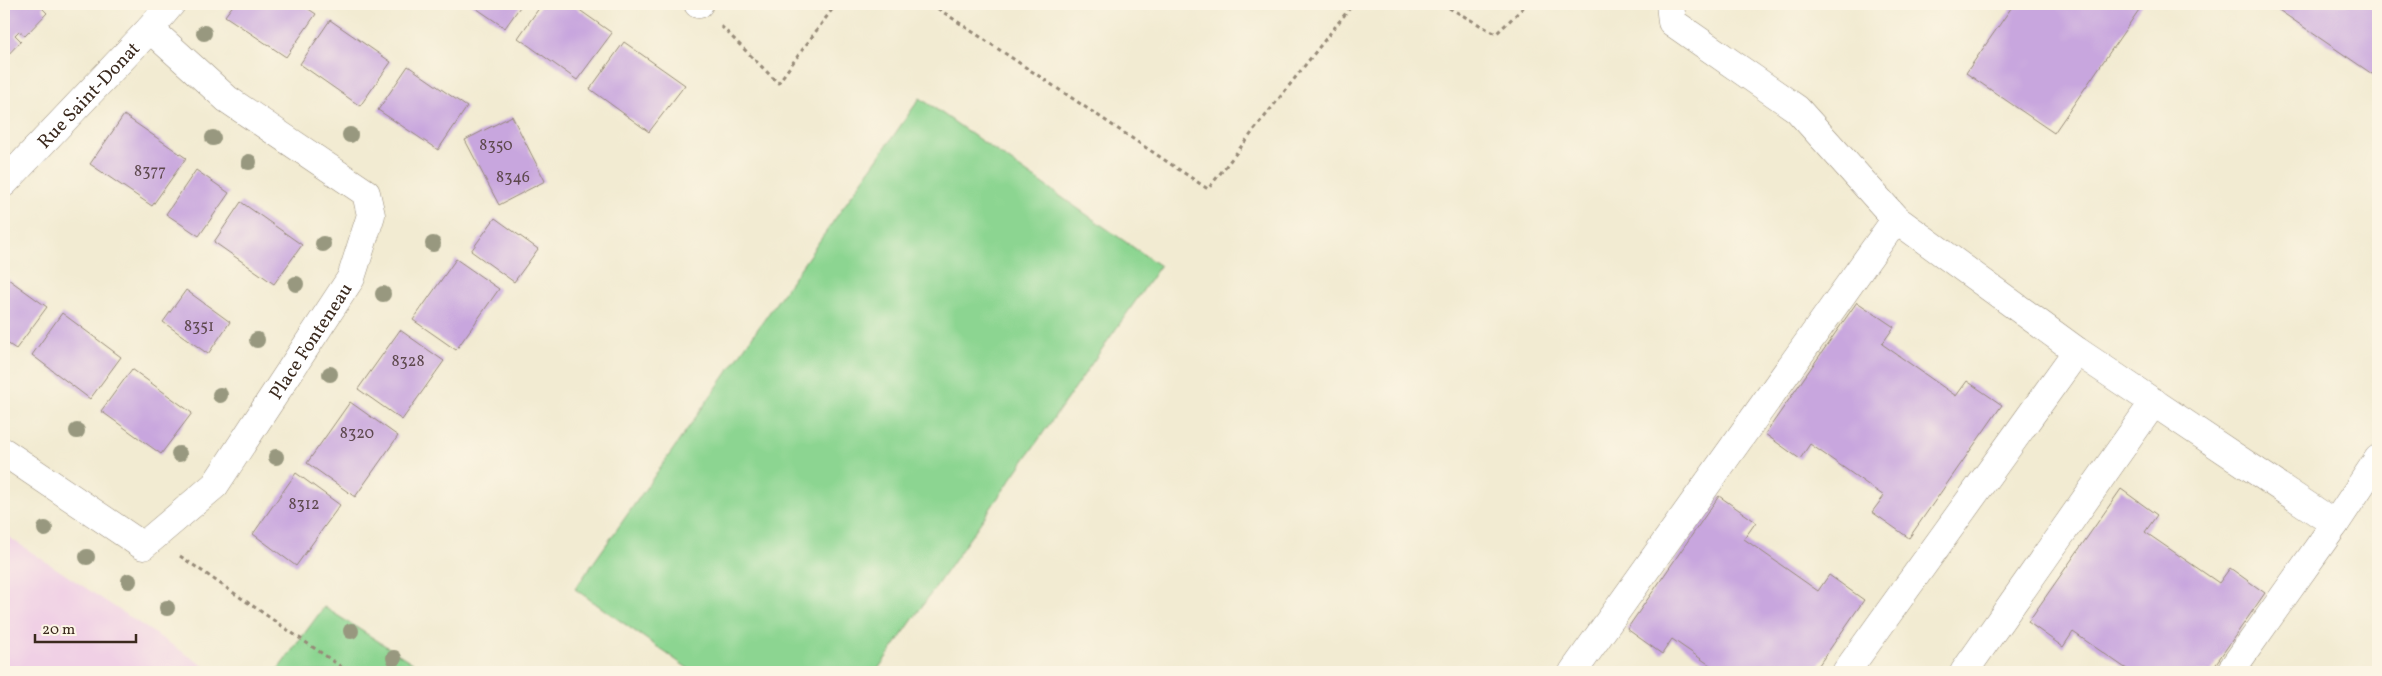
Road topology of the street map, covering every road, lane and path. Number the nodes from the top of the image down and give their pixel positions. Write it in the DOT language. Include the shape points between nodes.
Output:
graph roads {
  1 [pos="170,4"];
  2 [pos="698,4"];
  3 [pos="836,4"];
  4 [pos="931,4"];
  5 [pos="1353,4"];
  6 [pos="1442,4"];
  7 [pos="1527,4"];
  8 [pos="1670,4"];
  9 [pos="150,29"];
  10 [pos="4,183"];
  11 [pos="1896,219"];
  12 [pos="2077,351"];
  13 [pos="2154,402"];
  14 [pos="4,452"];
  15 [pos="2378,459"];
  16 [pos="2335,524"];
  17 [pos="152,537"];
  18 [pos="349,672"];
  19 [pos="1573,672"];
  20 [pos="1846,672"];
  21 [pos="1964,672"];
  22 [pos="2230,672"];
  1 -- 9 [label="street, Rue Saint-Donat"];
  2 -- 3 [label="path" via="778,83"];
  4 -- 5 [label="path" via="1208,188"];
  6 -- 7 [label="path" via="1496,34"];
  8 -- 11 [label="street" via="1672,22 1797,110"];
  9 -- 10 [label="street, Rue Saint-Donat"];
  9 -- 17 [label="street, Place Fonteneau" via="227,99 366,193 371,215 351,278 215,485"];
  11 -- 12 [label="street"];
  11 -- 19 [label="street"];
  12 -- 13 [label="street"];
  12 -- 20 [label="street"];
  13 -- 16 [label="street"];
  13 -- 21 [label="street"];
  14 -- 17 [label="street" via="142,546"];
  15 -- 16 [label="street"];
  16 -- 22 [label="street"];
  17 -- 18 [label="path"];
}
